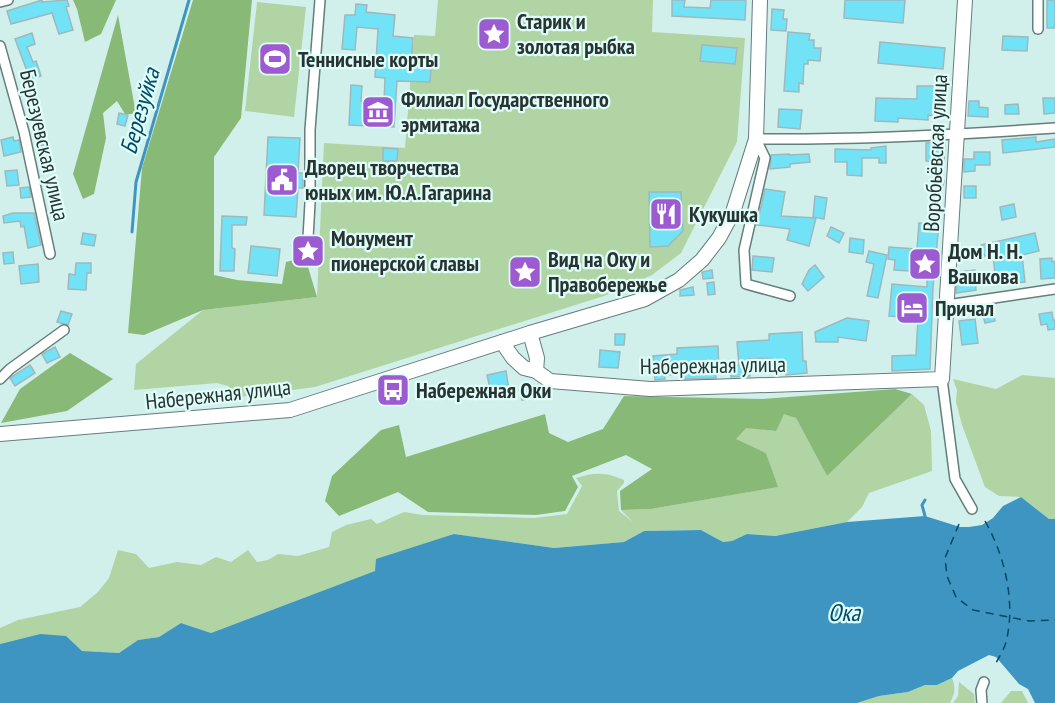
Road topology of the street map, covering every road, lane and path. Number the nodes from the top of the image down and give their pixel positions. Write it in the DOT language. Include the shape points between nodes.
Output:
graph roads {
  1 [pos="8,0"];
  2 [pos="320,0"];
  3 [pos="760,0"];
  4 [pos="965,0"];
  5 [pos="1038,0"];
  6 [pos="0,2"];
  7 [pos="1038,29"];
  8 [pos="0,46"];
  9 [pos="1055,128"];
  10 [pos="957,135"];
  11 [pos="756,139"];
  12 [pos="308,238"];
  13 [pos="50,254"];
  14 [pos="1055,289"];
  15 [pos="790,296"];
  16 [pos="947,305"];
  17 [pos="64,330"];
  18 [pos="530,333"];
  19 [pos="502,342"];
  20 [pos="536,371"];
  21 [pos="0,379"];
  22 [pos="942,379"];
  23 [pos="0,434"];
  24 [pos="972,509"];
  25 [pos="984,682"];
  26 [pos="982,703"];
  1 -- 6 [label="street"];
  2 -- 12 [label="street" via="310,130"];
  3 -- 11 [label="main road, Набережная улица"];
  4 -- 10 [label="main road, Воробьёвская улица"];
  5 -- 7 [label="street"];
  8 -- 13 [label="street, Березуевская улица" via="24,132"];
  9 -- 10 [label="street"];
  10 -- 11 [label="street"];
  10 -- 16 [label="main road, Воробьёвская улица"];
  11 -- 15 [label="street" via="765,158 744,250 746,284"];
  11 -- 18 [label="main road, Набережная улица" via="733,213 702,260 679,280 645,299"];
  14 -- 16 [label="street"];
  16 -- 22 [label="main road, Воробьёвская улица"];
  17 -- 21 [label="street"];
  18 -- 19 [label="main road, Набережная улица"];
  18 -- 20 [label="main road" via="537,358"];
  19 -- 20 [label="main road, Набережная улица" via="524,368"];
  19 -- 23 [label="main road, Набережная улица" via="291,410"];
  20 -- 22 [label="main road, Набережная улица" via="550,381 650,389"];
  22 -- 24 [label="street" via="956,479"];
  25 -- 26 [label="street"];
}
